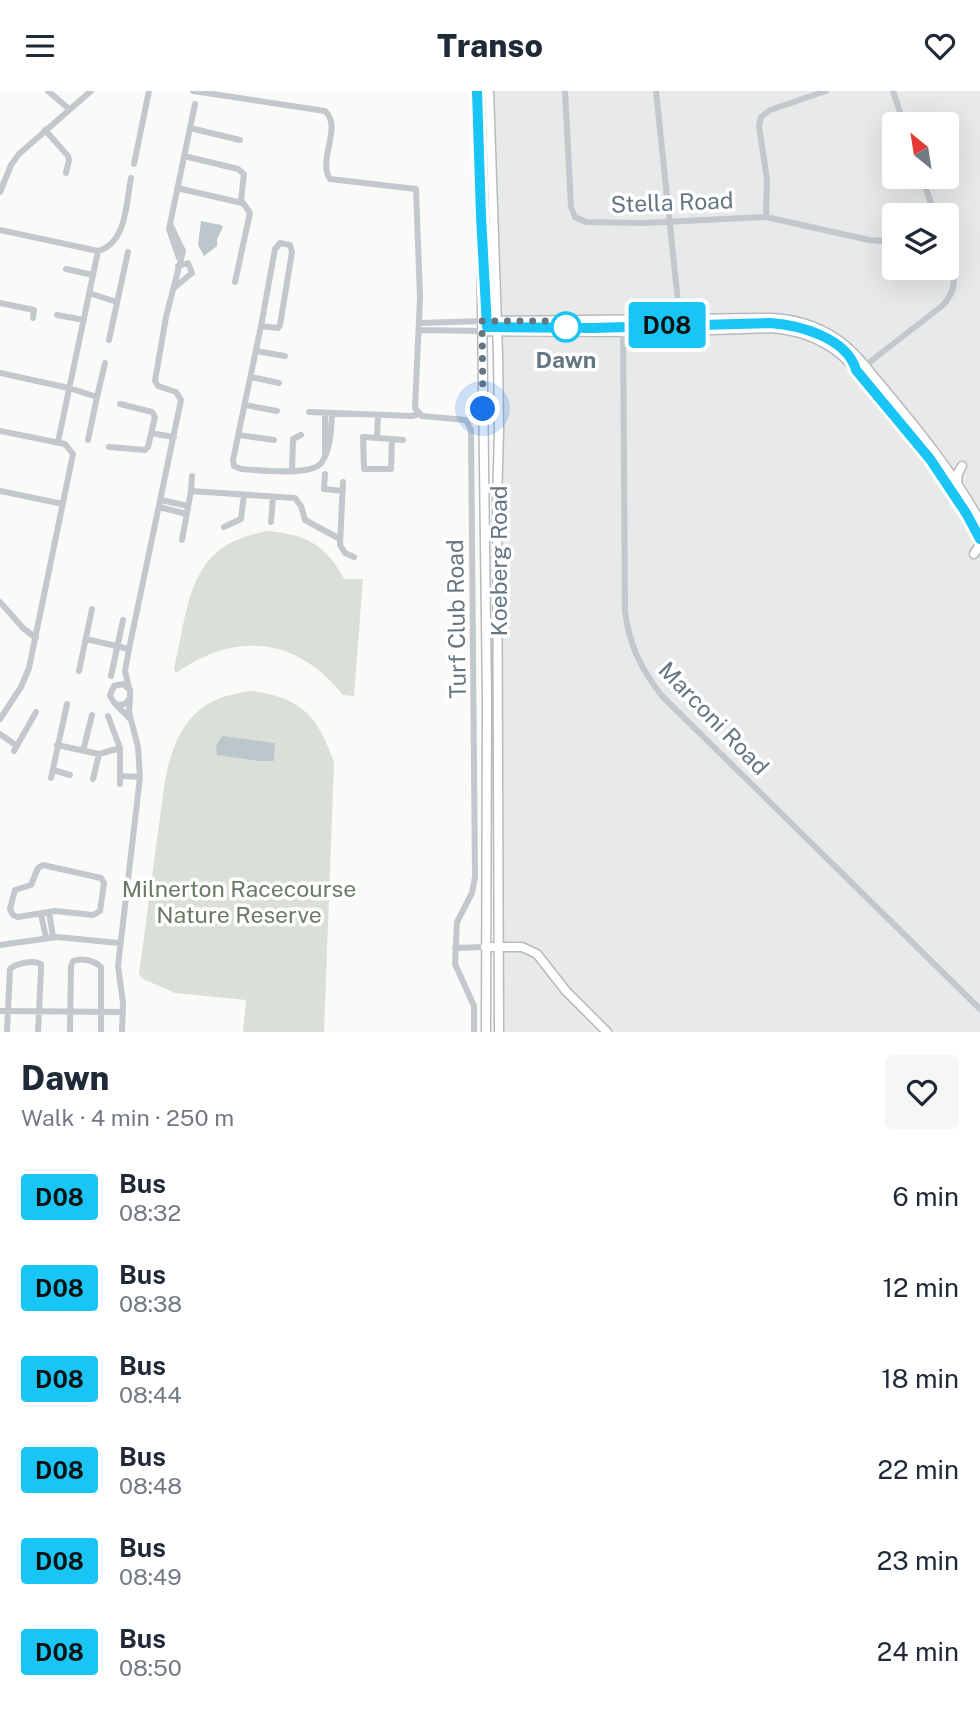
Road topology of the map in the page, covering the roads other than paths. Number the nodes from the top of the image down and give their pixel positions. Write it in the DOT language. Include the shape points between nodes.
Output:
graph roads {
  1 [pos="48,91"];
  2 [pos="91,91"];
  3 [pos="149,91"];
  4 [pos="193,91"];
  5 [pos="477,91"];
  6 [pos="489,91"];
  7 [pos="565,91"];
  8 [pos="656,91"];
  9 [pos="793,91"];
  10 [pos="826,91"];
  11 [pos="893,91"];
  12 [pos="231,94"];
  13 [pos="796,100"];
  14 [pos="195,104"];
  15 [pos="69,109"];
  16 [pos="900,112"];
  17 [pos="190,128"];
  18 [pos="46,130"];
  19 [pos="240,140"];
  20 [pos="184,156"];
  21 [pos="134,163"];
  22 [pos="66,173"];
  23 [pos="131,178"];
  24 [pos="177,188"];
  25 [pos="0,192"];
  26 [pos="242,203"];
  27 [pos="766,218"];
  28 [pos="671,221"];
  29 [pos="0,230"];
  30 [pos="882,241"];
  31 [pos="98,251"];
  32 [pos="128,252"];
  33 [pos="178,263"];
  34 [pos="66,269"];
  35 [pos="93,275"];
  36 [pos="955,280"];
  37 [pos="235,282"];
  38 [pos="173,289"];
  39 [pos="89,293"];
  40 [pos="117,302"];
  41 [pos="0,303"];
  42 [pos="57,315"];
  43 [pos="33,318"];
  44 [pos="680,319"];
  45 [pos="84,320"];
  46 [pos="623,320"];
  47 [pos="498,321"];
  48 [pos="261,326"];
  49 [pos="482,326"];
  50 [pos="420,327"];
  51 [pos="681,331"];
  52 [pos="498,332"];
  53 [pos="623,332"];
  54 [pos="109,340"];
  55 [pos="256,351"];
  56 [pos="285,356"];
  57 [pos="105,363"];
  58 [pos="861,369"];
  59 [pos="0,373"];
  60 [pos="251,377"];
  61 [pos="279,383"];
  62 [pos="69,388"];
  63 [pos="97,397"];
  64 [pos="120,404"];
  65 [pos="245,405"];
  66 [pos="277,411"];
  67 [pos="309,412"];
  68 [pos="328,413"];
  69 [pos="419,414"];
  70 [pos="378,415"];
  71 [pos="0,431"];
  72 [pos="156,434"];
  73 [pos="239,435"];
  74 [pos="301,435"];
  75 [pos="173,437"];
  76 [pos="354,437"];
  77 [pos="363,437"];
  78 [pos="377,438"];
  79 [pos="392,439"];
  80 [pos="88,440"];
  81 [pos="274,440"];
  82 [pos="403,440"];
  83 [pos="58,442"];
  84 [pos="110,447"];
  85 [pos="962,466"];
  86 [pos="292,471"];
  87 [pos="325,474"];
  88 [pos="192,476"];
  89 [pos="343,482"];
  90 [pos="957,482"];
  91 [pos="0,491"];
  92 [pos="191,491"];
  93 [pos="342,491"];
  94 [pos="244,495"];
  95 [pos="273,497"];
  96 [pos="63,504"];
  97 [pos="160,504"];
  98 [pos="188,506"];
  99 [pos="187,514"];
  100 [pos="980,521"];
  101 [pos="271,522"];
  102 [pos="224,527"];
  103 [pos="979,538"];
  104 [pos="340,539"];
  105 [pos="182,540"];
  106 [pos="974,554"];
  107 [pos="354,557"];
  108 [pos="0,602"];
  109 [pos="92,609"];
  110 [pos="123,620"];
  111 [pos="36,638"];
  112 [pos="86,639"];
  113 [pos="117,646"];
  114 [pos="129,649"];
  115 [pos="79,671"];
  116 [pos="125,671"];
  117 [pos="111,676"];
  118 [pos="114,686"];
  119 [pos="129,688"];
  120 [pos="130,698"];
  121 [pos="67,704"];
  122 [pos="118,705"];
  123 [pos="36,712"];
  124 [pos="92,715"];
  125 [pos="107,716"];
  126 [pos="0,719"];
  127 [pos="130,720"];
  128 [pos="0,734"];
  129 [pos="57,745"];
  130 [pos="120,748"];
  131 [pos="83,751"];
  132 [pos="99,754"];
  133 [pos="70,775"];
  134 [pos="140,776"];
  135 [pos="93,779"];
  136 [pos="45,913"];
  137 [pos="50,938"];
  138 [pos="119,943"];
  139 [pos="0,945"];
  140 [pos="499,946"];
  141 [pos="485,947"];
  142 [pos="455,948"];
  143 [pos="980,1009"];
  144 [pos="0,1011"];
  145 [pos="8,1011"];
  146 [pos="39,1012"];
  147 [pos="70,1012"];
  148 [pos="101,1012"];
  149 [pos="123,1012"];
  150 [pos="7,1032"];
  151 [pos="38,1032"];
  152 [pos="70,1032"];
  153 [pos="101,1032"];
  154 [pos="122,1032"];
  155 [pos="474,1032"];
  156 [pos="486,1032"];
  157 [pos="499,1032"];
  158 [pos="607,1032"];
  1 -- 15 [label="street"];
  2 -- 15 [label="street"];
  3 -- 21 [label="street"];
  4 -- 12 [label="street"];
  5 -- 49 [label="main road, Koeberg Road"];
  6 -- 47 [label="main road, Koeberg Road"];
  7 -- 28 [label="street, Stella Road" via="575,217 586,222"];
  8 -- 28 [label="street"];
  9 -- 13 [label="street"];
  10 -- 13 [label="street"];
  11 -- 16 [label="street"];
  12 -- 50 [label="street" via="327,112 331,120 326,170 330,179 416,189"];
  13 -- 27 [label="street" via="765,113 760,121"];
  14 -- 17 [label="street"];
  15 -- 18 [label="street"];
  17 -- 19 [label="street"];
  17 -- 20 [label="street"];
  18 -- 22 [label="street" via="68,156"];
  18 -- 25 [label="street" via="14,159"];
  20 -- 24 [label="street"];
  20 -- 26 [label="street" via="242,171"];
  23 -- 31 [label="street" via="120,232 114,243"];
  24 -- 26 [label="street"];
  24 -- 33 [label="street" via="169,233"];
  26 -- 37 [label="street" via="250,213"];
  27 -- 28 [label="street, Stella Road"];
  27 -- 30 [label="street, Stella Road"];
  28 -- 44 [label="street"];
  29 -- 31 [label="street"];
  31 -- 35 [label="street"];
  32 -- 40 [label="street"];
  33 -- 38 [label="street"];
  33 -- 38 [label="street" via="188,263 192,273"];
  34 -- 35 [label="street"];
  35 -- 39 [label="street"];
  36 -- 58 [label="street" via="951,296 942,306"];
  38 -- 75 [label="street" via="155,381 176,392 181,400"];
  39 -- 40 [label="street"];
  39 -- 45 [label="street"];
  40 -- 54 [label="street"];
  41 -- 43 [label="street" via="34,310"];
  42 -- 45 [label="street"];
  44 -- 46 [label="main road"];
  44 -- 51 [label="street"];
  44 -- 58 [label="main road" via="794,320 839,341"];
  45 -- 62 [label="street"];
  46 -- 47 [label="main road"];
  46 -- 53 [label="street, Marconi Road"];
  47 -- 49 [label="main road"];
  47 -- 52 [label="main road, Koeberg Road"];
  48 -- 48 [label="street" via="275,249 287,243 292,252 280,325"];
  48 -- 55 [label="street"];
  49 -- 50 [label="street"];
  49 -- 52 [label="main road"];
  49 -- 141 [label="main road, Koeberg Road"];
  50 -- 69 [label="street" via="415,408"];
  51 -- 53 [label="main road"];
  51 -- 58 [label="main road" via="796,331 830,346"];
  52 -- 53 [label="main road"];
  52 -- 140 [label="main road, Koeberg Road"];
  53 -- 143 [label="street, Marconi Road" via="625,611 639,664 662,696"];
  55 -- 56 [label="street"];
  55 -- 60 [label="street"];
  57 -- 63 [label="street"];
  58 -- 90 [label="main road" via="931,445"];
  58 -- 103 [label="main road" via="930,459"];
  59 -- 62 [label="street"];
  60 -- 61 [label="street"];
  60 -- 65 [label="street"];
  62 -- 63 [label="street"];
  62 -- 83 [label="street"];
  63 -- 80 [label="street"];
  64 -- 84 [label="street" via="152,412 152,432 146,449"];
  65 -- 66 [label="street"];
  65 -- 73 [label="street"];
  67 -- 68 [label="street"];
  68 -- 70 [label="street"];
  68 -- 86 [label="street" via="325,454 318,467"];
  69 -- 70 [label="street"];
  69 -- 142 [label="street, Turf Club Road" via="466,420 471,431 475,877 457,922"];
  70 -- 78 [label="street"];
  71 -- 83 [label="street"];
  72 -- 75 [label="street"];
  73 -- 81 [label="street"];
  73 -- 86 [label="street" via="234,466"];
  74 -- 86 [label="street" via="293,439"];
  75 -- 97 [label="street"];
  76 -- 77 [label="street"];
  77 -- 78 [label="street"];
  77 -- 79 [label="street" via="362,467 367,470 391,469"];
  78 -- 79 [label="street"];
  79 -- 82 [label="street"];
  83 -- 96 [label="street" via="73,454"];
  85 -- 90 [label="main road"];
  87 -- 93 [label="street" via="324,489"];
  88 -- 92 [label="street"];
  89 -- 93 [label="street"];
  90 -- 100 [label="main road"];
  91 -- 96 [label="street"];
  92 -- 94 [label="street"];
  92 -- 98 [label="street"];
  93 -- 104 [label="street"];
  94 -- 95 [label="street"];
  94 -- 102 [label="street" via="241,519"];
  95 -- 101 [label="street"];
  95 -- 104 [label="street" via="297,499 305,520"];
  96 -- 111 [label="street"];
  97 -- 98 [label="street"];
  97 -- 99 [label="street"];
  97 -- 114 [label="street"];
  98 -- 99 [label="street"];
  99 -- 105 [label="street"];
  103 -- 106 [label="main road"];
  104 -- 107 [label="street" via="345,553"];
  108 -- 111 [label="street"];
  109 -- 112 [label="street"];
  110 -- 113 [label="street"];
  111 -- 126 [label="street" via="25,680"];
  112 -- 113 [label="street"];
  112 -- 115 [label="street"];
  113 -- 114 [label="street"];
  113 -- 117 [label="street"];
  114 -- 116 [label="street"];
  116 -- 118 [label="street"];
  116 -- 119 [label="street"];
  118 -- 119 [label="street"];
  118 -- 122 [label="street" via="110,695"];
  119 -- 120 [label="street"];
  120 -- 122 [label="street"];
  120 -- 127 [label="street"];
  121 -- 129 [label="street"];
  122 -- 127 [label="street"];
  123 -- 128 [label="street" via="17,745"];
  124 -- 131 [label="street"];
  125 -- 130 [label="street"];
  127 -- 134 [label="street" via="137,739"];
  129 -- 131 [label="street"];
  129 -- 133 [label="street" via="52,774"];
  130 -- 132 [label="street"];
  130 -- 134 [label="street" via="120,778"];
  131 -- 132 [label="street"];
  132 -- 135 [label="street"];
  134 -- 138 [label="street"];
  136 -- 136 [label="street" via="18,917 10,909 15,890 31,885 39,866 103,880 98,914"];
  136 -- 137 [label="street"];
  137 -- 138 [label="street"];
  137 -- 139 [label="street"];
  138 -- 149 [label="street"];
  140 -- 141 [label="main road"];
  140 -- 157 [label="main road, Koeberg Road"];
  140 -- 158 [label="main road" via="522,947 537,954"];
  141 -- 142 [label="street"];
  141 -- 156 [label="main road, Koeberg Road"];
  142 -- 155 [label="street, Turf Club Road" via="456,968 474,1006"];
  144 -- 145 [label="street"];
  145 -- 146 [label="street"];
  145 -- 146 [label="street" via="10,969 33,962 41,964"];
  145 -- 150 [label="street"];
  146 -- 147 [label="street"];
  146 -- 151 [label="street"];
  147 -- 148 [label="street"];
  147 -- 148 [label="street" via="72,963 76,959 101,967"];
  147 -- 152 [label="street"];
  148 -- 149 [label="street"];
  148 -- 153 [label="street"];
  149 -- 154 [label="street"];
}
